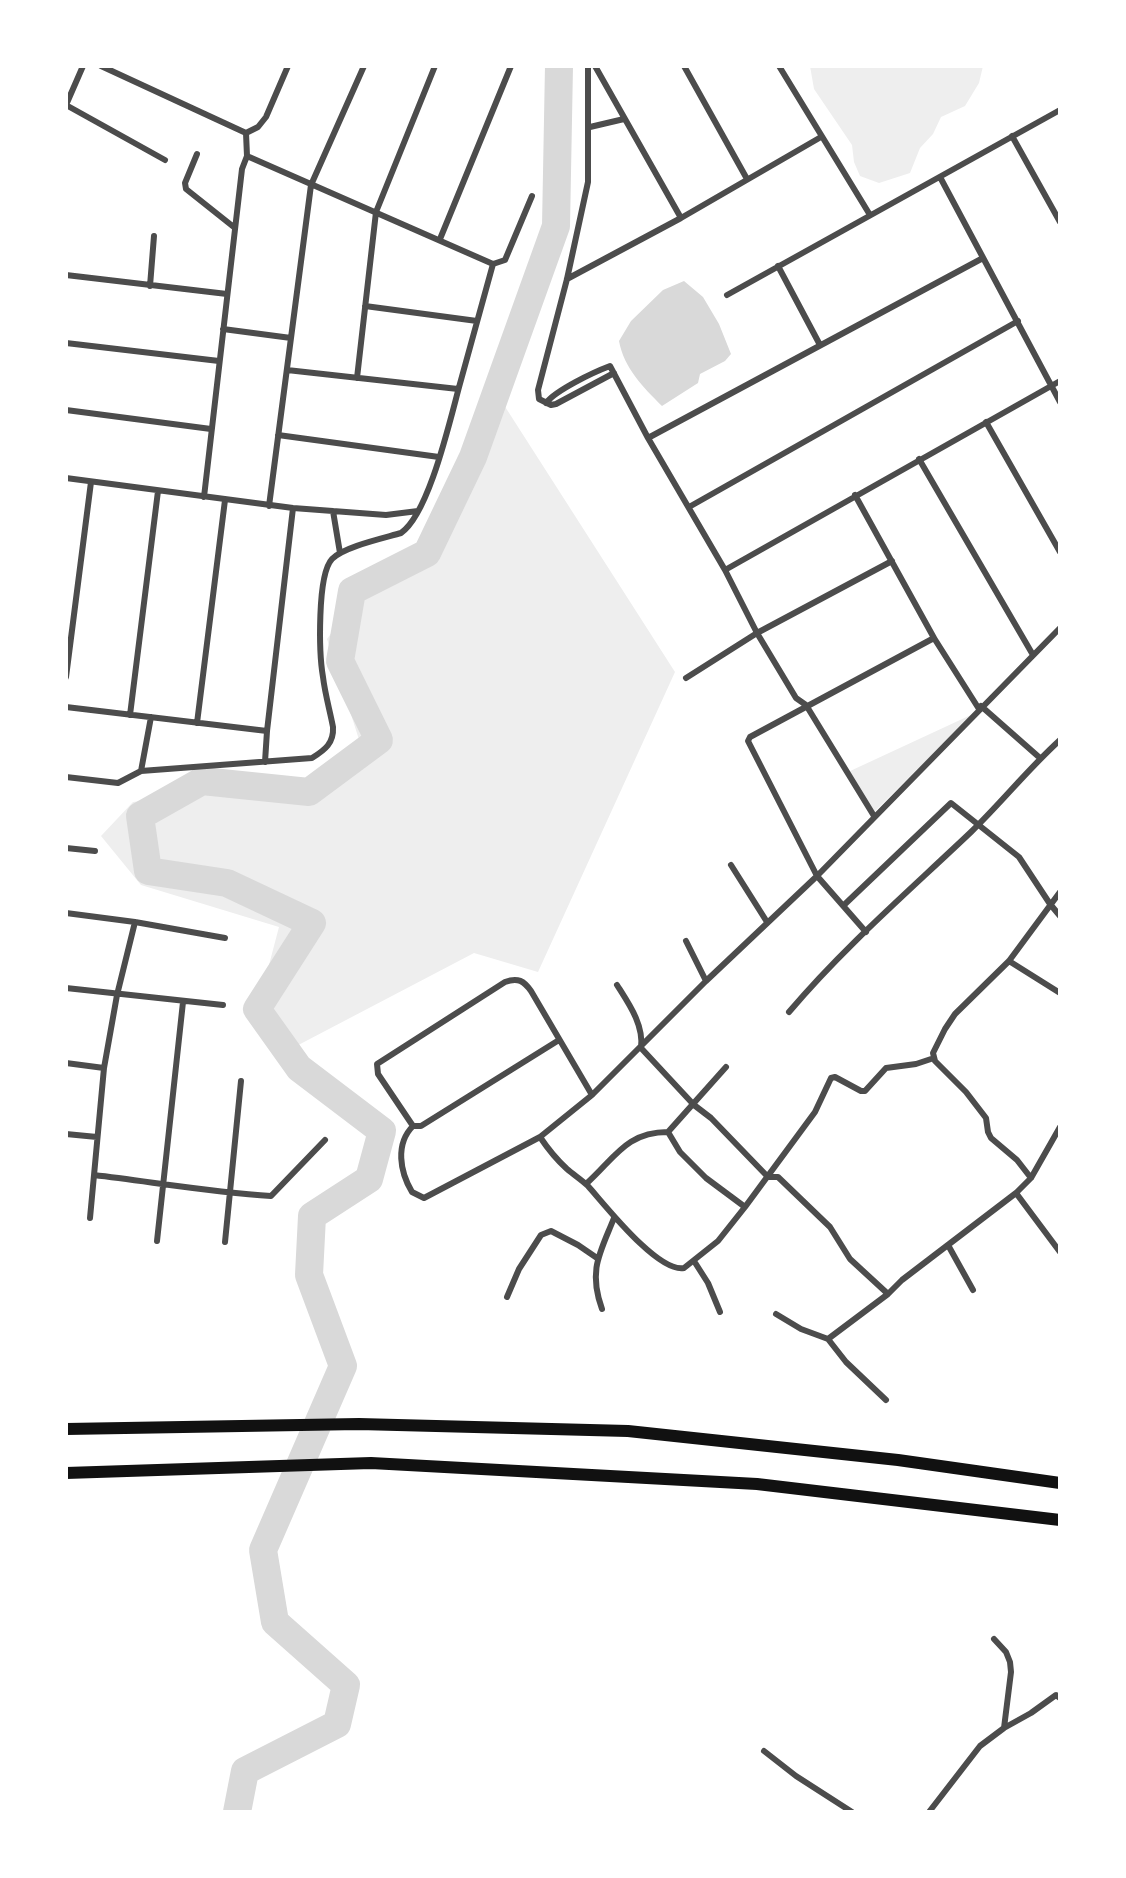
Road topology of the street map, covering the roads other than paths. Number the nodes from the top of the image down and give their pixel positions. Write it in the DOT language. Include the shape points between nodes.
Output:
graph roads {
  1 [pos="83,66"];
  2 [pos="101,66"];
  3 [pos="288,66"];
  4 [pos="364,66"];
  5 [pos="435,66"];
  6 [pos="511,66"];
  7 [pos="588,66"];
  8 [pos="594,66"];
  9 [pos="684,66"];
  10 [pos="779,66"];
  11 [pos="66,105"];
  12 [pos="1060,110"];
  13 [pos="624,119"];
  14 [pos="590,127"];
  15 [pos="246,133"];
  16 [pos="1012,136"];
  17 [pos="821,137"];
  18 [pos="197,154"];
  19 [pos="247,156"];
  20 [pos="165,160"];
  21 [pos="940,177"];
  22 [pos="747,179"];
  23 [pos="310,185"];
  24 [pos="532,196"];
  25 [pos="376,212"];
  26 [pos="870,215"];
  27 [pos="681,219"];
  28 [pos="1060,222"];
  29 [pos="235,228"];
  30 [pos="154,236"];
  31 [pos="440,240"];
  32 [pos="983,258"];
  33 [pos="493,264"];
  34 [pos="778,266"];
  35 [pos="66,275"];
  36 [pos="567,279"];
  37 [pos="150,286"];
  38 [pos="227,294"];
  39 [pos="727,295"];
  40 [pos="365,306"];
  41 [pos="477,321"];
  42 [pos="1018,321"];
  43 [pos="223,329"];
  44 [pos="291,338"];
  45 [pos="66,343"];
  46 [pos="820,345"];
  47 [pos="219,361"];
  48 [pos="287,370"];
  49 [pos="614,373"];
  50 [pos="357,378"];
  51 [pos="1060,381"];
  52 [pos="1051,386"];
  53 [pos="458,389"];
  54 [pos="1060,402"];
  55 [pos="546,403"];
  56 [pos="66,410"];
  57 [pos="986,422"];
  58 [pos="211,429"];
  59 [pos="278,435"];
  60 [pos="648,438"];
  61 [pos="439,457"];
  62 [pos="919,459"];
  63 [pos="66,478"];
  64 [pos="91,482"];
  65 [pos="158,491"];
  66 [pos="855,495"];
  67 [pos="204,497"];
  68 [pos="225,500"];
  69 [pos="269,506"];
  70 [pos="689,507"];
  71 [pos="293,508"];
  72 [pos="333,511"];
  73 [pos="418,511"];
  74 [pos="1060,552"];
  75 [pos="340,553"];
  76 [pos="892,561"];
  77 [pos="725,570"];
  78 [pos="1060,628"];
  79 [pos="757,633"];
  80 [pos="934,638"];
  81 [pos="1033,655"];
  82 [pos="66,676"];
  83 [pos="686,678"];
  84 [pos="806,705"];
  85 [pos="66,707"];
  86 [pos="980,708"];
  87 [pos="130,715"];
  88 [pos="151,717"];
  89 [pos="197,723"];
  90 [pos="267,731"];
  91 [pos="1060,740"];
  92 [pos="1040,758"];
  93 [pos="265,762"];
  94 [pos="141,771"];
  95 [pos="66,777"];
  96 [pos="874,816"];
  97 [pos="979,824"];
  98 [pos="66,848"];
  99 [pos="95,851"];
  100 [pos="731,865"];
  101 [pos="817,876"];
  102 [pos="1060,892"];
  103 [pos="1050,904"];
  104 [pos="844,905"];
  105 [pos="66,914"];
  106 [pos="1060,916"];
  107 [pos="135,922"];
  108 [pos="767,922"];
  109 [pos="866,932"];
  110 [pos="225,938"];
  111 [pos="686,941"];
  112 [pos="1009,961"];
  113 [pos="706,981"];
  114 [pos="617,985"];
  115 [pos="66,988"];
  116 [pos="1060,993"];
  117 [pos="117,995"];
  118 [pos="183,1002"];
  119 [pos="223,1005"];
  120 [pos="789,1011"];
  121 [pos="559,1040"];
  122 [pos="641,1048"];
  123 [pos="934,1058"];
  124 [pos="66,1063"];
  125 [pos="726,1067"];
  126 [pos="104,1068"];
  127 [pos="241,1081"];
  128 [pos="592,1095"];
  129 [pos="694,1105"];
  130 [pos="413,1126"];
  131 [pos="1060,1127"];
  132 [pos="668,1132"];
  133 [pos="66,1134"];
  134 [pos="97,1137"];
  135 [pos="540,1137"];
  136 [pos="325,1140"];
  137 [pos="94,1175"];
  138 [pos="768,1177"];
  139 [pos="1031,1178"];
  140 [pos="162,1183"];
  141 [pos="586,1184"];
  142 [pos="229,1194"];
  143 [pos="1016,1194"];
  144 [pos="744,1207"];
  145 [pos="90,1218"];
  146 [pos="614,1218"];
  147 [pos="157,1241"];
  148 [pos="225,1242"];
  149 [pos="948,1245"];
  150 [pos="1060,1252"];
  151 [pos="597,1258"];
  152 [pos="694,1261"];
  153 [pos="973,1290"];
  154 [pos="888,1294"];
  155 [pos="507,1297"];
  156 [pos="602,1309"];
  157 [pos="720,1312"];
  158 [pos="776,1314"];
  159 [pos="828,1339"];
  160 [pos="886,1400"];
  161 [pos="66,1430"];
  162 [pos="66,1473"];
  163 [pos="1060,1484"];
  164 [pos="1060,1520"];
  165 [pos="994,1639"];
  166 [pos="1059,1695"];
  167 [pos="1004,1728"];
  168 [pos="764,1751"];
  169 [pos="852,1812"];
  170 [pos="929,1812"];
  1 -- 11 [label="street"];
  2 -- 15 [label="street"];
  3 -- 15 [label="street" via="266,117"];
  4 -- 23 [label="street"];
  5 -- 25 [label="street"];
  6 -- 31 [label="street"];
  7 -- 14 [label="street"];
  8 -- 13 [label="street"];
  9 -- 22 [label="street"];
  10 -- 17 [label="street"];
  11 -- 20 [label="street"];
  12 -- 16 [label="street"];
  13 -- 14 [label="street"];
  13 -- 27 [label="street"];
  14 -- 36 [label="street" via="588,182"];
  15 -- 19 [label="street"];
  16 -- 21 [label="street"];
  16 -- 28 [label="street"];
  17 -- 22 [label="street"];
  17 -- 26 [label="street"];
  18 -- 29 [label="street" via="186,189"];
  19 -- 23 [label="street"];
  19 -- 29 [label="street"];
  21 -- 26 [label="street"];
  21 -- 32 [label="street"];
  22 -- 27 [label="street"];
  23 -- 25 [label="street"];
  23 -- 44 [label="street"];
  24 -- 33 [label="street" via="505,260"];
  25 -- 31 [label="street"];
  25 -- 40 [label="street"];
  26 -- 34 [label="street"];
  27 -- 36 [label="street"];
  29 -- 38 [label="street"];
  30 -- 37 [label="street"];
  31 -- 33 [label="street"];
  32 -- 42 [label="street"];
  32 -- 46 [label="street"];
  33 -- 41 [label="street"];
  34 -- 39 [label="street"];
  34 -- 46 [label="street"];
  35 -- 37 [label="street"];
  36 -- 55 [label="street" via="538,390 539,399"];
  37 -- 38 [label="street"];
  38 -- 43 [label="street"];
  40 -- 41 [label="street"];
  40 -- 50 [label="street"];
  41 -- 53 [label="street"];
  42 -- 52 [label="street"];
  42 -- 70 [label="street"];
  43 -- 44 [label="street"];
  43 -- 47 [label="street"];
  44 -- 48 [label="street"];
  45 -- 47 [label="street"];
  46 -- 60 [label="street"];
  47 -- 58 [label="street"];
  48 -- 50 [label="street"];
  48 -- 59 [label="street"];
  49 -- 55 [label="street" via="556,404"];
  49 -- 55 [label="street" via="610,366 589,375"];
  49 -- 60 [label="street"];
  50 -- 53 [label="street"];
  51 -- 52 [label="street"];
  52 -- 54 [label="street"];
  52 -- 57 [label="street"];
  53 -- 61 [label="street"];
  56 -- 58 [label="street"];
  57 -- 62 [label="street"];
  57 -- 74 [label="street"];
  58 -- 67 [label="street"];
  59 -- 61 [label="street"];
  59 -- 69 [label="street"];
  60 -- 70 [label="street"];
  61 -- 73 [label="street"];
  62 -- 66 [label="street"];
  62 -- 81 [label="street"];
  63 -- 64 [label="street"];
  64 -- 65 [label="street"];
  64 -- 82 [label="street"];
  65 -- 67 [label="street"];
  65 -- 87 [label="street"];
  66 -- 76 [label="street"];
  66 -- 77 [label="street"];
  67 -- 68 [label="street"];
  68 -- 69 [label="street"];
  68 -- 89 [label="street"];
  69 -- 71 [label="street"];
  70 -- 77 [label="street"];
  71 -- 72 [label="street"];
  71 -- 90 [label="street"];
  72 -- 73 [label="street" via="386,515"];
  72 -- 75 [label="street"];
  73 -- 75 [label="street" via="401,533"];
  75 -- 93 [label="street" via="325,569 320,623 323,677 334,735 330,745 312,758"];
  76 -- 79 [label="street"];
  76 -- 80 [label="street"];
  77 -- 79 [label="street"];
  78 -- 81 [label="street"];
  79 -- 83 [label="street"];
  79 -- 84 [label="street" via="796,698"];
  80 -- 84 [label="street"];
  80 -- 86 [label="street"];
  81 -- 86 [label="street"];
  84 -- 96 [label="street"];
  84 -- 101 [label="street" via="750,737 747,743"];
  85 -- 87 [label="street"];
  86 -- 92 [label="street"];
  86 -- 96 [label="street"];
  87 -- 88 [label="street"];
  88 -- 89 [label="street"];
  88 -- 94 [label="street"];
  89 -- 90 [label="street"];
  90 -- 93 [label="street"];
  91 -- 92 [label="street"];
  92 -- 97 [label="street"];
  93 -- 94 [label="street"];
  94 -- 95 [label="street" via="118,783"];
  96 -- 101 [label="street"];
  97 -- 103 [label="street" via="1019,857"];
  97 -- 104 [label="street" via="951,803"];
  97 -- 109 [label="street"];
  98 -- 99 [label="street"];
  100 -- 108 [label="street"];
  101 -- 104 [label="street"];
  101 -- 108 [label="street"];
  102 -- 103 [label="street"];
  103 -- 106 [label="street"];
  103 -- 112 [label="street"];
  104 -- 109 [label="street"];
  105 -- 107 [label="street"];
  107 -- 110 [label="street"];
  107 -- 117 [label="street"];
  108 -- 113 [label="street"];
  109 -- 120 [label="street"];
  111 -- 113 [label="street"];
  112 -- 116 [label="street"];
  112 -- 123 [label="street" via="955,1014 935,1047"];
  113 -- 122 [label="street"];
  114 -- 122 [label="street" via="641,1030"];
  115 -- 117 [label="street"];
  117 -- 118 [label="street"];
  117 -- 126 [label="street"];
  118 -- 119 [label="street"];
  118 -- 140 [label="street"];
  121 -- 128 [label="street"];
  121 -- 130 [label="street" via="421,1126"];
  121 -- 130 [label="street" via="527,986 518,979 505,982 377,1064 378,1074"];
  122 -- 128 [label="street"];
  122 -- 129 [label="street"];
  123 -- 138 [label="street" via="886,1068 863,1092 831,1078 815,1112"];
  123 -- 139 [label="street" via="986,1118 991,1138"];
  124 -- 126 [label="street"];
  125 -- 129 [label="street"];
  126 -- 134 [label="street"];
  127 -- 142 [label="street"];
  128 -- 135 [label="street"];
  129 -- 132 [label="street"];
  129 -- 138 [label="street"];
  130 -- 135 [label="street" via="404,1140 402,1169 412,1192 424,1198"];
  131 -- 139 [label="street"];
  132 -- 141 [label="street" via="637,1136"];
  132 -- 144 [label="street" via="680,1152 706,1178"];
  133 -- 134 [label="street"];
  134 -- 137 [label="street"];
  135 -- 141 [label="street" via="551,1154"];
  136 -- 142 [label="street" via="273,1196"];
  137 -- 140 [label="street"];
  137 -- 145 [label="street"];
  138 -- 144 [label="street"];
  138 -- 154 [label="street" via="778,1177 830,1227 850,1259"];
  139 -- 143 [label="street"];
  140 -- 142 [label="street"];
  140 -- 147 [label="street"];
  141 -- 146 [label="street"];
  142 -- 148 [label="street"];
  143 -- 149 [label="street"];
  143 -- 150 [label="street"];
  144 -- 152 [label="street" via="718,1241"];
  146 -- 151 [label="street"];
  146 -- 152 [label="street" via="672,1267 684,1268"];
  149 -- 153 [label="street"];
  149 -- 154 [label="street"];
  151 -- 155 [label="street" via="551,1232 541,1235"];
  151 -- 156 [label="street" via="596,1291"];
  152 -- 157 [label="street"];
  154 -- 159 [label="street"];
  158 -- 159 [label="street"];
  159 -- 160 [label="street"];
  161 -- 163 [label="highway" via="359,1424 628,1431 898,1460"];
  162 -- 164 [label="highway" via="371,1463 757,1484"];
  165 -- 167 [label="street" via="1010,1662"];
  166 -- 167 [label="street"];
  167 -- 170 [label="street" via="980,1746"];
  168 -- 169 [label="street"];
}
